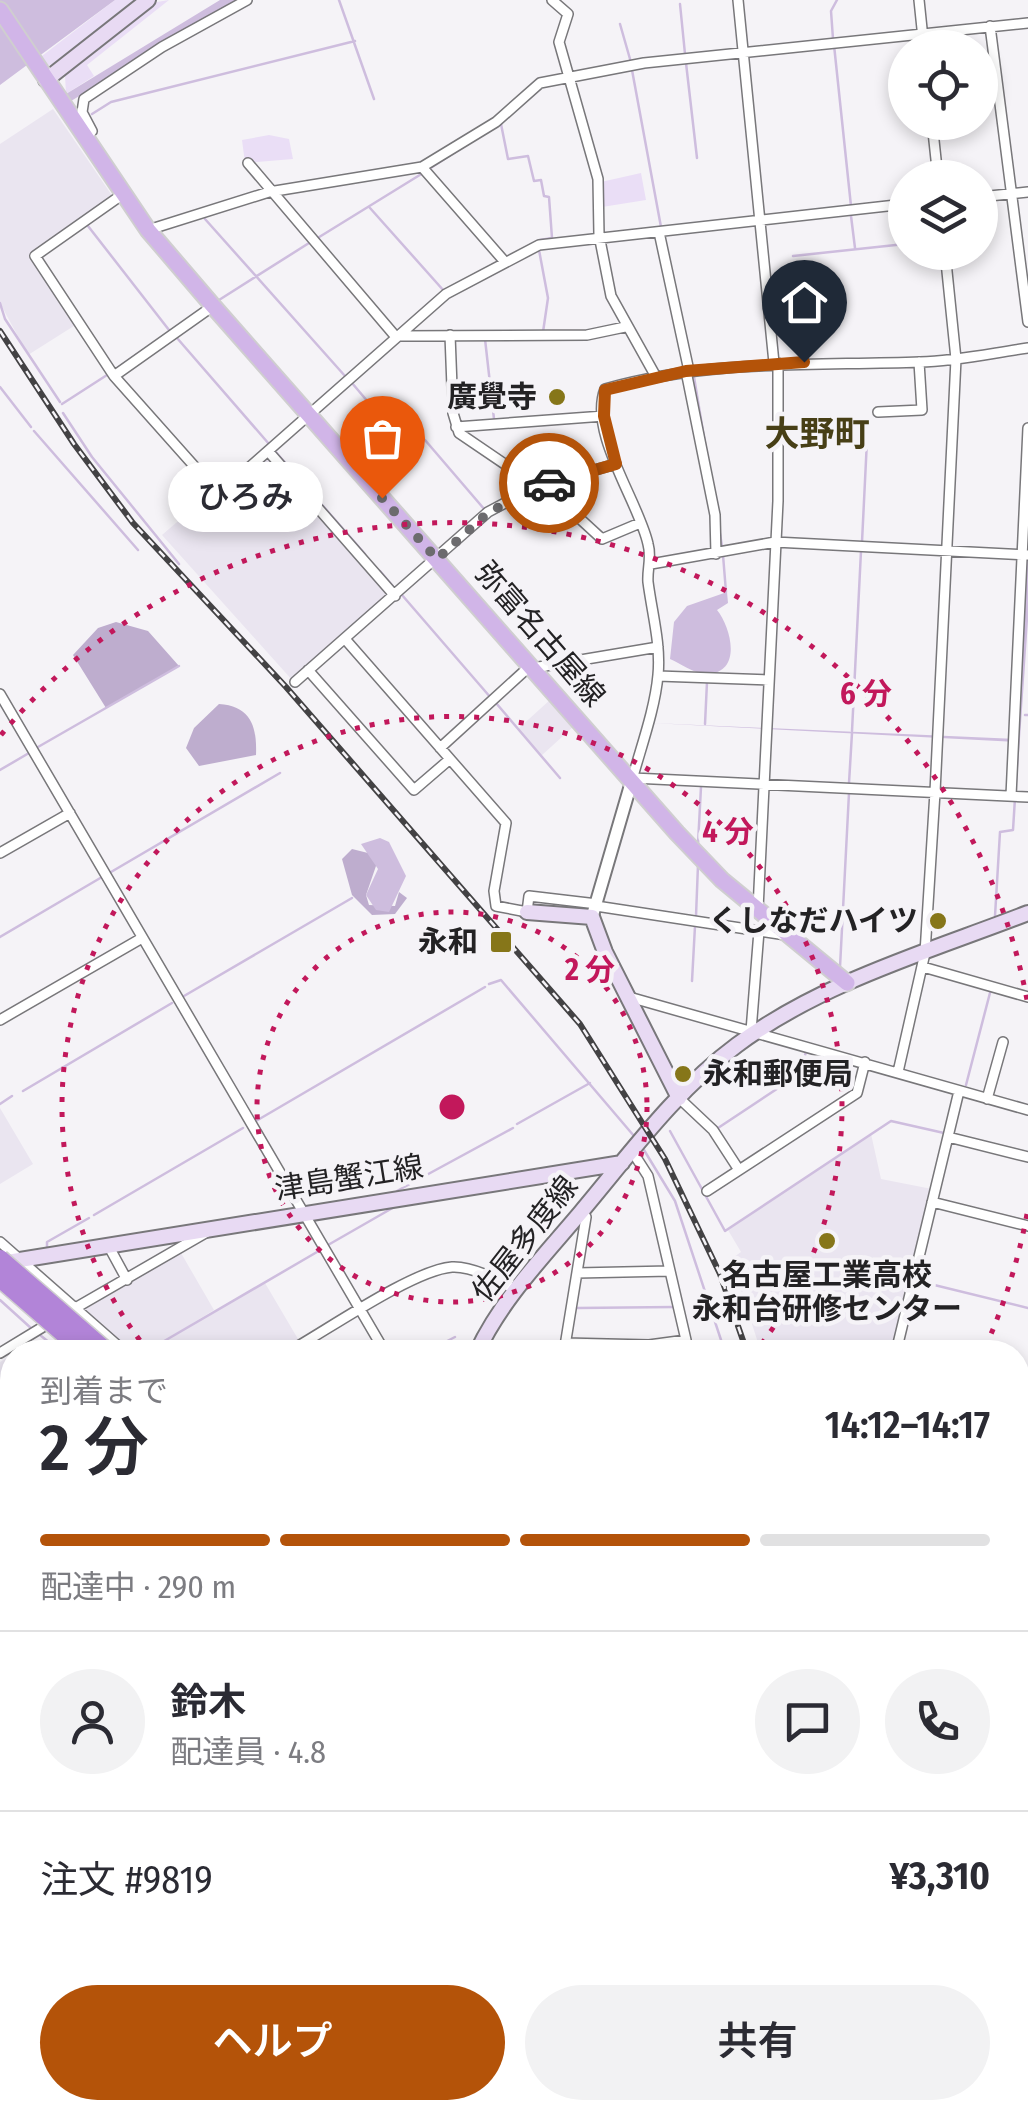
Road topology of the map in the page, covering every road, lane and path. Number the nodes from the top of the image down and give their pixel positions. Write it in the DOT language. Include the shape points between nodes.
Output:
graph roads {
  1 [pos="148,0"];
  2 [pos="247,0"];
  3 [pos="552,0"];
  4 [pos="738,0"];
  5 [pos="919,0"];
  6 [pos="0,10"];
  7 [pos="1028,23"];
  8 [pos="995,26"];
  9 [pos="922,30"];
  10 [pos="946,30"];
  11 [pos="888,36"];
  12 [pos="745,51"];
  13 [pos="43,76"];
  14 [pos="571,77"];
  15 [pos="85,137"];
  16 [pos="248,164"];
  17 [pos="422,166"];
  18 [pos="269,192"];
  19 [pos="1017,193"];
  20 [pos="124,194"];
  21 [pos="888,206"];
  22 [pos="761,218"];
  23 [pos="148,230"];
  24 [pos="658,232"];
  25 [pos="599,235"];
  26 [pos="505,262"];
  27 [pos="947,270"];
  28 [pos="213,306"];
  29 [pos="1028,322"];
  30 [pos="625,327"];
  31 [pos="450,335"];
  32 [pos="397,336"];
  33 [pos="1028,348"];
  34 [pos="956,360"];
  35 [pos="918,362"];
  36 [pos="776,363"];
  37 [pos="688,371"];
  38 [pos="114,376"];
  39 [pos="655,376"];
  40 [pos="878,412"];
  41 [pos="308,415"];
  42 [pos="604,416"];
  43 [pos="456,427"];
  44 [pos="1028,428"];
  45 [pos="268,450"];
  46 [pos="616,464"];
  47 [pos="535,486"];
  48 [pos="640,522"];
  49 [pos="775,542"];
  50 [pos="946,552"];
  51 [pos="716,554"];
  52 [pos="1026,555"];
  53 [pos="437,559"];
  54 [pos="652,564"];
  55 [pos="395,596"];
  56 [pos="345,639"];
  57 [pos="658,647"];
  58 [pos="532,667"];
  59 [pos="308,670"];
  60 [pos="658,676"];
  61 [pos="769,680"];
  62 [pos="295,682"];
  63 [pos="0,694"];
  64 [pos="440,748"];
  65 [pos="450,759"];
  66 [pos="632,779"];
  67 [pos="764,783"];
  68 [pos="936,792"];
  69 [pos="1018,796"];
  70 [pos="70,813"];
  71 [pos="0,853"];
  72 [pos="595,909"];
  73 [pos="758,909"];
  74 [pos="528,912"];
  75 [pos="1028,913"];
  76 [pos="758,931"];
  77 [pos="788,936"];
  78 [pos="142,938"];
  79 [pos="924,960"];
  80 [pos="847,984"];
  81 [pos="1028,997"];
  82 [pos="629,998"];
  83 [pos="0,1020"];
  84 [pos="753,1031"];
  85 [pos="1003,1042"];
  86 [pos="866,1062"];
  87 [pos="898,1072"];
  88 [pos="960,1091"];
  89 [pos="679,1098"];
  90 [pos="987,1098"];
  91 [pos="1028,1110"];
  92 [pos="948,1137"];
  93 [pos="627,1157"];
  94 [pos="1028,1157"];
  95 [pos="739,1170"];
  96 [pos="707,1191"];
  97 [pos="932,1202"];
  98 [pos="582,1211"];
  99 [pos="304,1213"];
  100 [pos="1028,1226"];
  101 [pos="213,1228"];
  102 [pos="0,1242"];
  103 [pos="108,1246"];
  104 [pos="20,1260"];
  105 [pos="0,1261"];
  106 [pos="670,1271"];
  107 [pos="577,1273"];
  108 [pos="0,1278"];
  109 [pos="127,1280"];
  110 [pos="0,1286"];
  111 [pos="515,1290"];
  112 [pos="75,1308"];
  113 [pos="358,1313"];
  114 [pos="46,1326"];
  115 [pos="22,1340"];
  116 [pos="62,1340"];
  117 [pos="71,1340"];
  118 [pos="93,1340"];
  119 [pos="111,1340"];
  120 [pos="310,1340"];
  121 [pos="377,1340"];
  122 [pos="482,1340"];
  123 [pos="565,1340"];
  124 [pos="686,1340"];
  125 [pos="899,1340"];
  1 -- 13 [label="main road"];
  2 -- 15 [label="street" via="84,99 82,112 92,131"];
  3 -- 14 [label="street" via="568,14 560,45"];
  4 -- 12 [label="street"];
  5 -- 9 [label="street"];
  6 -- 13 [label="main road, 弥富名古屋線"];
  7 -- 8 [label="street"];
  8 -- 10 [label="street"];
  8 -- 19 [label="street"];
  11 -- 12 [label="street"];
  12 -- 14 [label="street"];
  12 -- 22 [label="street"];
  13 -- 15 [label="main road, 弥富名古屋線"];
  14 -- 17 [label="street" via="534,86 496,122"];
  14 -- 25 [label="street" via="598,179"];
  15 -- 20 [label="main road, 弥富名古屋線"];
  16 -- 18 [label="street"];
  17 -- 18 [label="street"];
  17 -- 26 [label="street"];
  18 -- 23 [label="street"];
  18 -- 32 [label="street"];
  19 -- 29 [label="street"];
  20 -- 23 [label="main road, 弥富名古屋線"];
  20 -- 38 [label="street" via="35,256"];
  21 -- 22 [label="street"];
  22 -- 24 [label="street"];
  22 -- 36 [label="street"];
  23 -- 28 [label="main road, 弥富名古屋線"];
  24 -- 25 [label="street"];
  24 -- 37 [label="street"];
  25 -- 26 [label="street" via="539,244"];
  25 -- 30 [label="street" via="611,296"];
  26 -- 32 [label="street" via="446,294"];
  27 -- 34 [label="street"];
  28 -- 38 [label="street"];
  28 -- 41 [label="main road, 弥富名古屋線"];
  30 -- 31 [label="street" via="586,335"];
  30 -- 39 [label="street"];
  31 -- 32 [label="street"];
  31 -- 43 [label="street"];
  32 -- 41 [label="street"];
  33 -- 34 [label="street"];
  34 -- 35 [label="street"];
  34 -- 50 [label="street"];
  35 -- 36 [label="street"];
  35 -- 40 [label="street" via="922,410"];
  36 -- 37 [label="street"];
  36 -- 49 [label="street"];
  37 -- 39 [label="street"];
  37 -- 51 [label="street" via="710,480"];
  38 -- 45 [label="street" via="219,494"];
  39 -- 42 [label="street" via="605,390"];
  41 -- 45 [label="street"];
  41 -- 53 [label="main road, 弥富名古屋線"];
  42 -- 43 [label="street"];
  42 -- 46 [label="street"];
  43 -- 47 [label="street"];
  44 -- 52 [label="street"];
  45 -- 55 [label="street"];
  46 -- 47 [label="street"];
  46 -- 48 [label="street"];
  47 -- 48 [label="street" via="602,539"];
  47 -- 53 [label="street" via="489,512"];
  48 -- 54 [label="street"];
  49 -- 50 [label="street"];
  49 -- 51 [label="street"];
  49 -- 61 [label="street"];
  50 -- 52 [label="street"];
  50 -- 68 [label="street"];
  51 -- 54 [label="street"];
  52 -- 69 [label="street" via="1014,740"];
  53 -- 55 [label="street"];
  53 -- 58 [label="main road, 弥富名古屋線"];
  54 -- 57 [label="street"];
  55 -- 56 [label="street"];
  56 -- 59 [label="street"];
  56 -- 64 [label="street"];
  57 -- 58 [label="street"];
  57 -- 60 [label="street"];
  58 -- 64 [label="street"];
  58 -- 66 [label="main road, 弥富名古屋線"];
  59 -- 62 [label="street"];
  59 -- 65 [label="street" via="414,790"];
  60 -- 61 [label="street"];
  60 -- 66 [label="street"];
  61 -- 67 [label="street"];
  63 -- 70 [label="street"];
  64 -- 65 [label="street"];
  65 -- 74 [label="street" via="506,823 496,906"];
  66 -- 67 [label="street"];
  66 -- 72 [label="street"];
  66 -- 73 [label="main road, 弥富名古屋線" via="711,868"];
  67 -- 68 [label="street"];
  67 -- 73 [label="street"];
  68 -- 69 [label="street"];
  68 -- 79 [label="street"];
  70 -- 71 [label="street"];
  70 -- 78 [label="street"];
  72 -- 74 [label="main road"];
  72 -- 76 [label="street"];
  72 -- 82 [label="main road"];
  73 -- 77 [label="main road, 弥富名古屋線"];
  75 -- 79 [label="main road"];
  76 -- 77 [label="street"];
  76 -- 84 [label="street"];
  77 -- 80 [label="main road, 弥富名古屋線"];
  78 -- 83 [label="street"];
  78 -- 99 [label="street"];
  79 -- 80 [label="main road"];
  79 -- 81 [label="street"];
  79 -- 87 [label="street"];
  80 -- 84 [label="main road"];
  82 -- 84 [label="street"];
  82 -- 89 [label="main road"];
  84 -- 86 [label="street"];
  84 -- 89 [label="main road"];
  85 -- 90 [label="street"];
  86 -- 87 [label="street"];
  86 -- 95 [label="street" via="857,1092"];
  87 -- 88 [label="street"];
  88 -- 90 [label="street"];
  88 -- 92 [label="street"];
  89 -- 93 [label="main road"];
  89 -- 95 [label="street" via="713,1130"];
  90 -- 91 [label="street"];
  92 -- 94 [label="street"];
  92 -- 97 [label="street"];
  93 -- 98 [label="main road, 佐屋多度線"];
  93 -- 99 [label="main road, 津島蟹江線"];
  93 -- 106 [label="street" via="648,1176"];
  95 -- 96 [label="street"];
  97 -- 100 [label="street"];
  97 -- 125 [label="street"];
  98 -- 107 [label="street"];
  98 -- 111 [label="main road, 佐屋多度線"];
  99 -- 101 [label="main road, 津島蟹江線"];
  99 -- 113 [label="street"];
  101 -- 103 [label="main road, 津島蟹江線"];
  101 -- 109 [label="street"];
  102 -- 104 [label="street"];
  103 -- 104 [label="main road, 津島蟹江線"];
  103 -- 109 [label="street"];
  104 -- 105 [label="main road, 津島蟹江線"];
  104 -- 112 [label="street"];
  105 -- 118 [label="highway, bridge"];
  106 -- 107 [label="street"];
  106 -- 124 [label="street"];
  107 -- 123 [label="street"];
  108 -- 117 [label="highway, bridge"];
  109 -- 112 [label="street"];
  110 -- 114 [label="main road"];
  111 -- 113 [label="street" via="496,1277 444,1268"];
  111 -- 122 [label="main road, 佐屋多度線"];
  112 -- 114 [label="street"];
  112 -- 119 [label="street"];
  113 -- 120 [label="street"];
  113 -- 121 [label="street"];
  114 -- 115 [label="street"];
  114 -- 116 [label="main road"];
}
